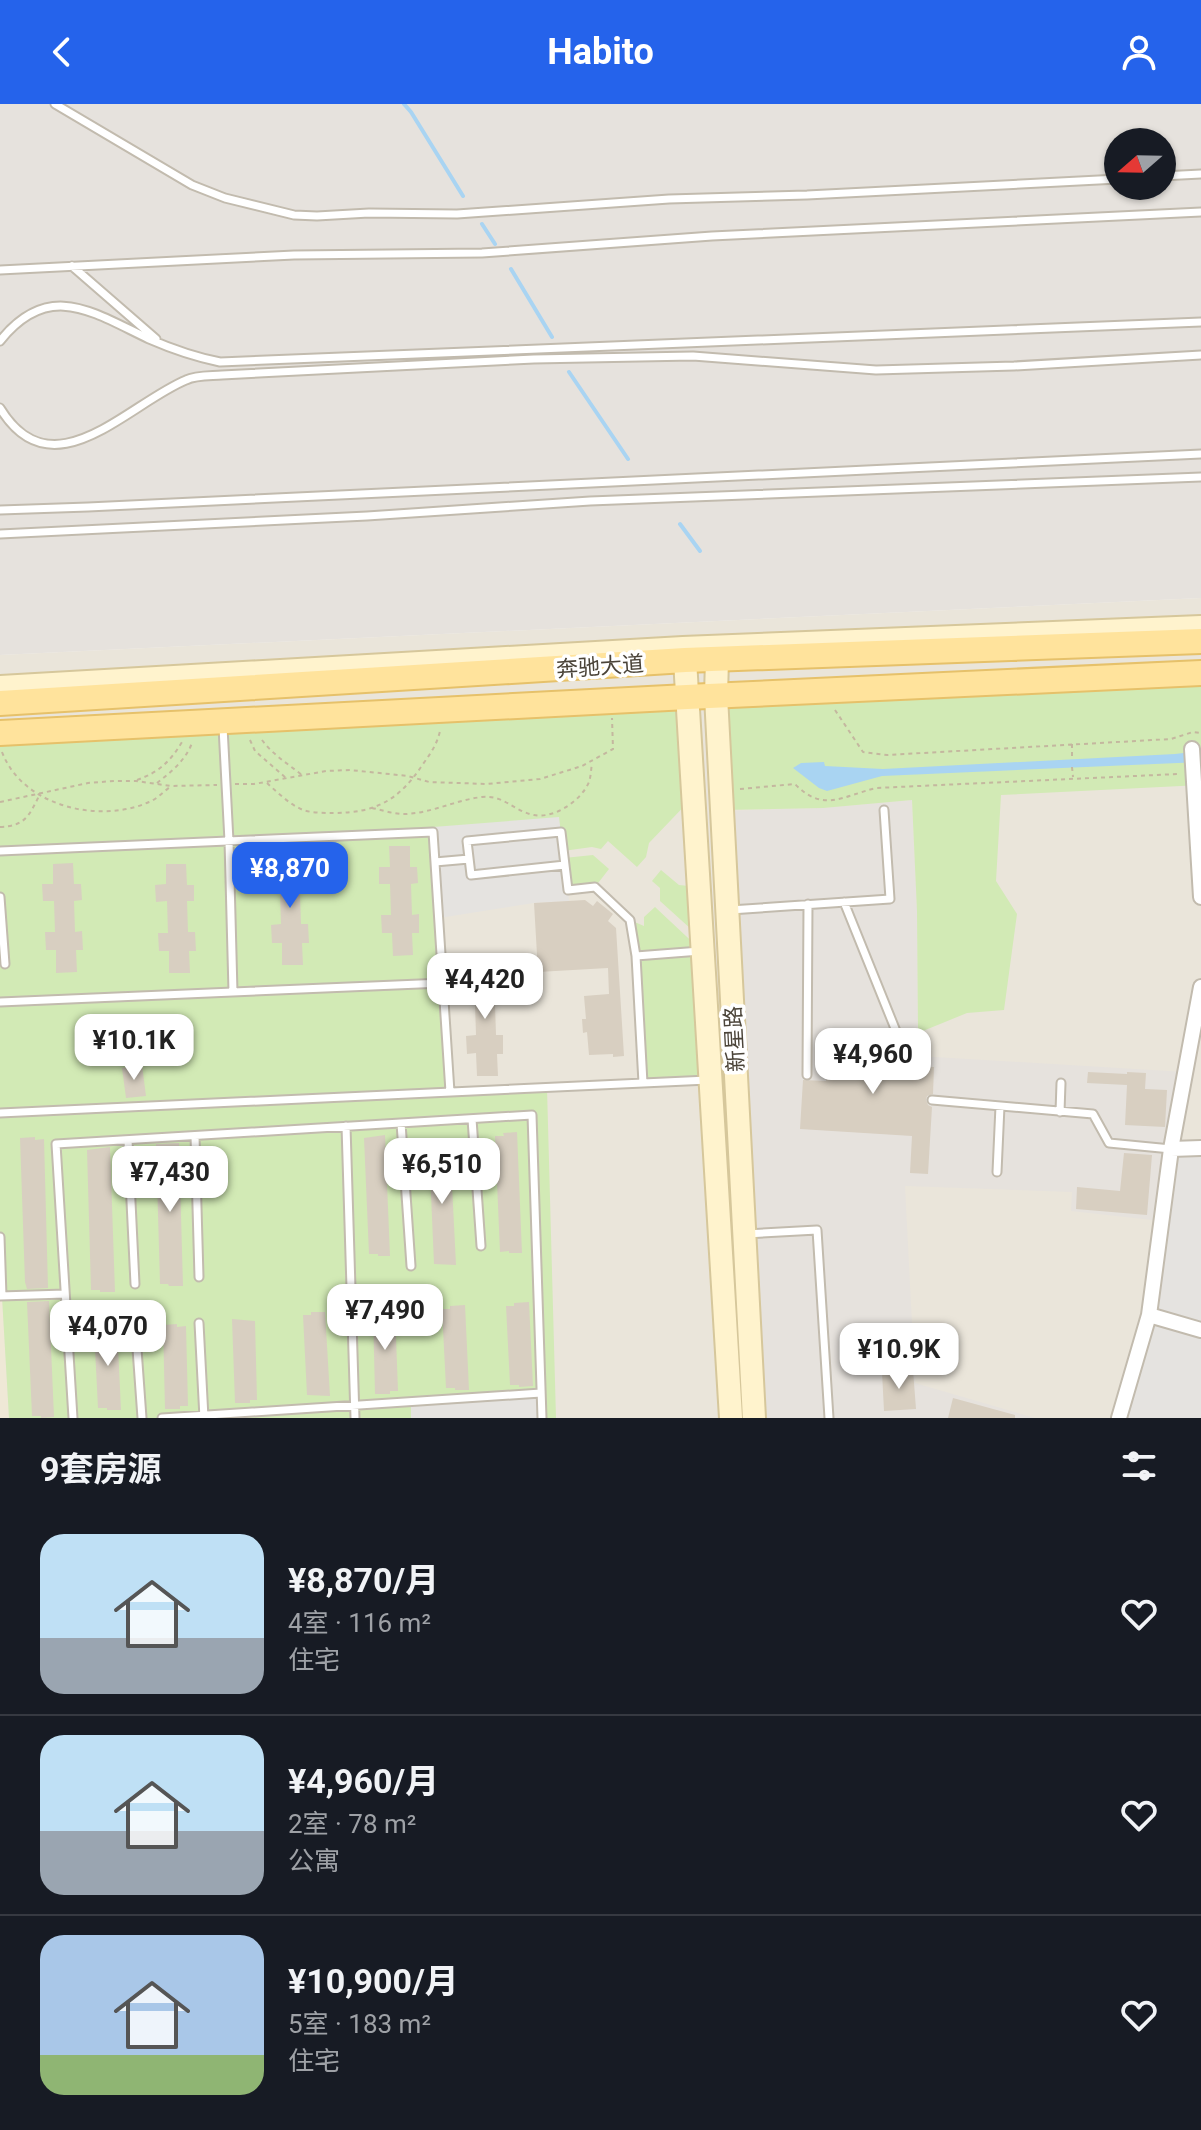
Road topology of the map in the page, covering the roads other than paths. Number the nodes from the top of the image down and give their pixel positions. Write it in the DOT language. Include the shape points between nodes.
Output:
graph roads {
  1 [pos="55,104"];
  2 [pos="1201,174"];
  3 [pos="1176,175"];
  4 [pos="1104,180"];
  5 [pos="1201,212"];
  6 [pos="72,266"];
  7 [pos="0,270"];
  8 [pos="1201,322"];
  9 [pos="0,341"];
  10 [pos="160,344"];
  11 [pos="1201,355"];
  12 [pos="0,408"];
  13 [pos="1201,454"];
  14 [pos="1201,477"];
  15 [pos="0,510"];
  16 [pos="0,534"];
  17 [pos="1201,627"];
  18 [pos="1201,641"];
  19 [pos="729,655"];
  20 [pos="685,660"];
  21 [pos="1201,673"];
  22 [pos="0,687"];
  23 [pos="716,696"];
  24 [pos="687,697"];
  25 [pos="0,703"];
  26 [pos="221,721"];
  27 [pos="0,733"];
  28 [pos="1192,749"];
  29 [pos="884,810"];
  30 [pos="229,841"];
  31 [pos="0,851"];
  32 [pos="469,859"];
  33 [pos="435,862"];
  34 [pos="565,865"];
  35 [pos="0,897"];
  36 [pos="1201,897"];
  37 [pos="844,902"];
  38 [pos="808,904"];
  39 [pos="727,910"];
  40 [pos="702,951"];
  41 [pos="636,956"];
  42 [pos="5,964"];
  43 [pos="443,983"];
  44 [pos="1201,987"];
  45 [pos="233,992"];
  46 [pos="0,1002"];
  47 [pos="896,1031"];
  48 [pos="807,1075"];
  49 [pos="711,1080"];
  50 [pos="643,1083"];
  51 [pos="1061,1083"];
  52 [pos="450,1092"];
  53 [pos="932,1100"];
  54 [pos="1000,1106"];
  55 [pos="1060,1112"];
  56 [pos="0,1113"];
  57 [pos="472,1119"];
  58 [pos="401,1123"];
  59 [pos="346,1126"];
  60 [pos="195,1136"];
  61 [pos="128,1140"];
  62 [pos="1201,1148"];
  63 [pos="1171,1149"];
  64 [pos="997,1172"];
  65 [pos="744,1234"];
  66 [pos="0,1237"];
  67 [pos="481,1246"];
  68 [pos="411,1266"];
  69 [pos="199,1277"];
  70 [pos="135,1284"];
  71 [pos="65,1294"];
  72 [pos="1,1296"];
  73 [pos="1149,1315"];
  74 [pos="199,1323"];
  75 [pos="1201,1330"];
  76 [pos="136,1335"];
  77 [pos="541,1393"];
  78 [pos="355,1405"];
  79 [pos="204,1417"];
  80 [pos="73,1418"];
  81 [pos="142,1418"];
  82 [pos="162,1418"];
  83 [pos="355,1418"];
  84 [pos="542,1418"];
  85 [pos="731,1418"];
  86 [pos="754,1418"];
  87 [pos="829,1418"];
  88 [pos="1119,1418"];
  1 -- 4 [label="lane" via="192,185 294,215 457,214"];
  2 -- 3 [label="lane"];
  5 -- 6 [label="lane" via="482,253"];
  6 -- 7 [label="lane"];
  6 -- 10 [label="lane"];
  8 -- 10 [label="lane" via="220,362"];
  9 -- 10 [label="lane" via="23,316 39,309 76,307"];
  11 -- 12 [label="lane" via="876,370 693,356 550,358 222,375 189,378 82,440 47,444 23,436"];
  13 -- 15 [label="lane"];
  14 -- 16 [label="lane" via="590,501"];
  17 -- 19 [label="main road"];
  18 -- 19 [label="main road, 奔驰大道"];
  19 -- 20 [label="main road, 奔驰大道"];
  19 -- 22 [label="main road"];
  19 -- 23 [label="main road, 新星路"];
  20 -- 24 [label="main road, 新星路"];
  20 -- 25 [label="main road, 奔驰大道"];
  21 -- 23 [label="main road, 奔驰大道"];
  23 -- 24 [label="main road, 奔驰大道"];
  23 -- 39 [label="main road, 新星路"];
  24 -- 26 [label="main road, 奔驰大道"];
  24 -- 40 [label="main road, 新星路"];
  26 -- 27 [label="main road, 奔驰大道"];
  26 -- 30 [label="lane"];
  28 -- 36 [label="street"];
  29 -- 37 [label="lane" via="890,899"];
  30 -- 31 [label="lane"];
  30 -- 33 [label="lane" via="433,832"];
  30 -- 45 [label="lane"];
  32 -- 33 [label="lane"];
  32 -- 34 [label="lane" via="471,875"];
  32 -- 34 [label="lane" via="467,841 561,832"];
  33 -- 43 [label="lane"];
  34 -- 41 [label="lane" via="568,890 595,887 630,920"];
  35 -- 42 [label="lane"];
  37 -- 38 [label="lane"];
  37 -- 47 [label="lane"];
  38 -- 39 [label="lane"];
  38 -- 48 [label="lane"];
  39 -- 65 [label="main road, 新星路"];
  40 -- 41 [label="lane"];
  40 -- 49 [label="main road, 新星路"];
  41 -- 50 [label="lane"];
  43 -- 45 [label="lane"];
  43 -- 52 [label="lane"];
  44 -- 63 [label="street"];
  45 -- 46 [label="lane"];
  49 -- 50 [label="lane"];
  49 -- 85 [label="main road, 新星路"];
  50 -- 52 [label="lane"];
  51 -- 55 [label="lane"];
  52 -- 56 [label="lane"];
  53 -- 54 [label="lane"];
  54 -- 55 [label="lane"];
  54 -- 64 [label="lane"];
  55 -- 63 [label="lane" via="1093,1114 1109,1143"];
  57 -- 58 [label="lane"];
  57 -- 67 [label="lane"];
  57 -- 77 [label="lane" via="532,1115"];
  58 -- 59 [label="lane"];
  58 -- 68 [label="lane"];
  59 -- 60 [label="lane"];
  59 -- 78 [label="lane"];
  60 -- 61 [label="lane"];
  60 -- 69 [label="lane"];
  61 -- 70 [label="lane"];
  61 -- 71 [label="lane" via="56,1144"];
  62 -- 63 [label="street"];
  63 -- 73 [label="street"];
  65 -- 86 [label="main road, 新星路"];
  65 -- 87 [label="lane" via="817,1230"];
  66 -- 72 [label="lane"];
  71 -- 72 [label="lane"];
  71 -- 80 [label="lane"];
  73 -- 75 [label="street"];
  73 -- 88 [label="street"];
  74 -- 79 [label="lane"];
  76 -- 81 [label="lane"];
  77 -- 78 [label="lane"];
  77 -- 84 [label="lane"];
  78 -- 79 [label="lane"];
  78 -- 83 [label="lane"];
  79 -- 82 [label="lane"];
}
